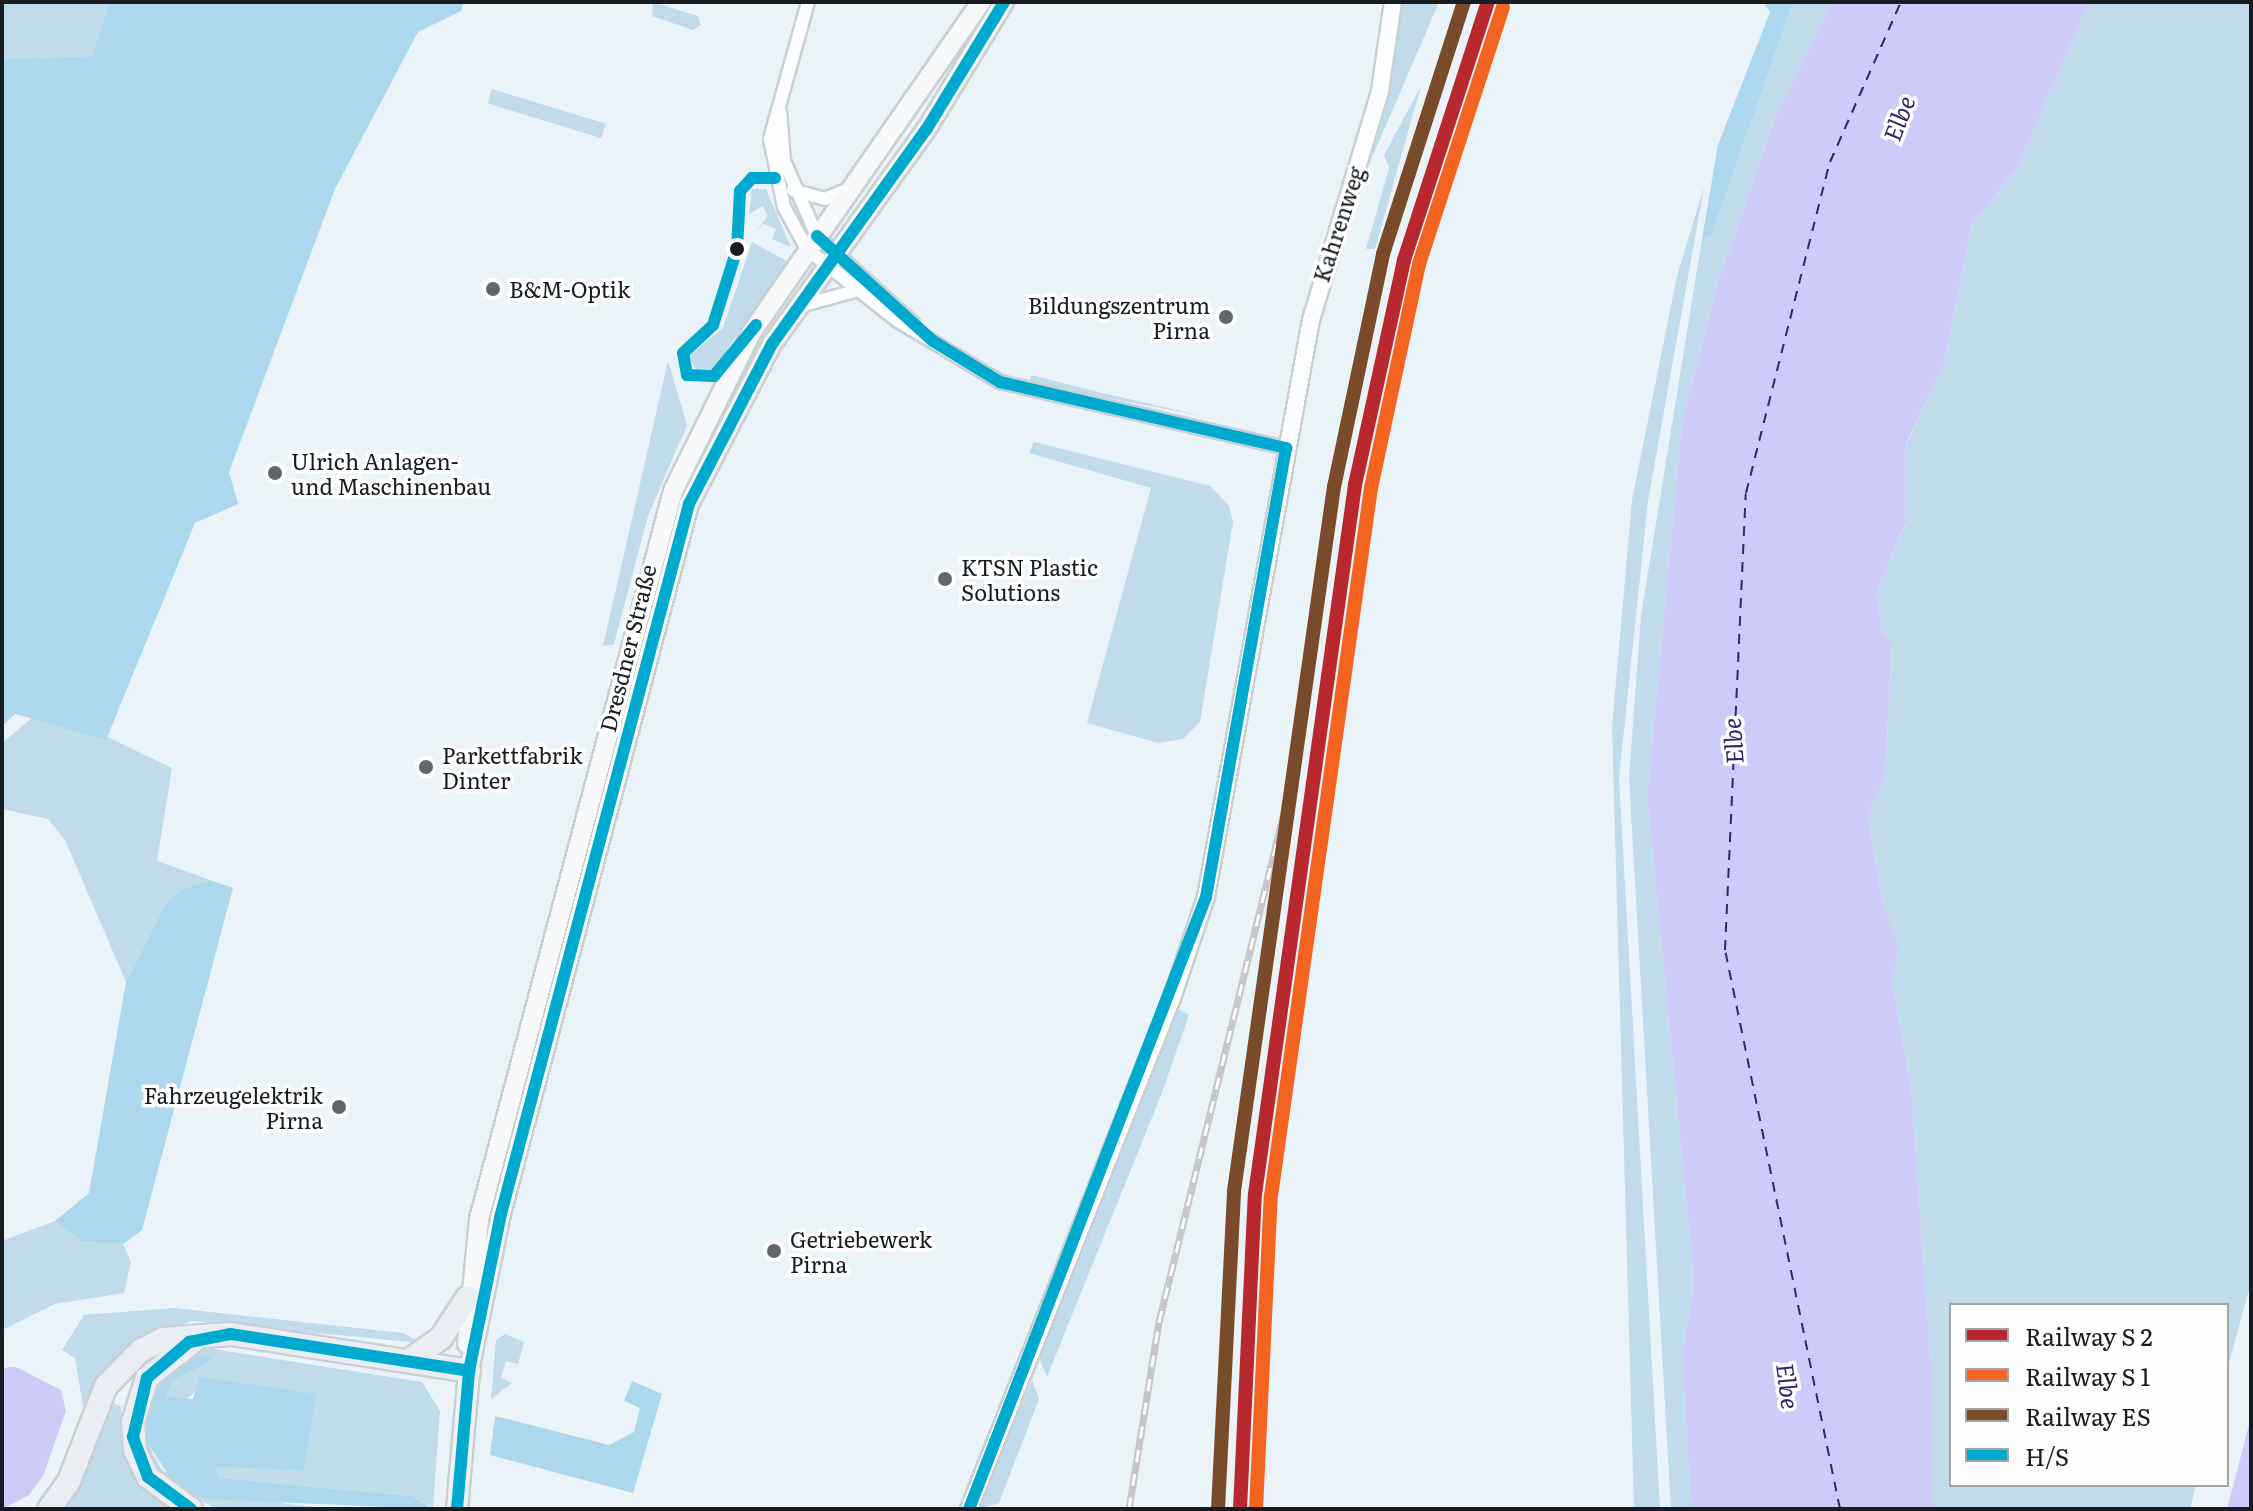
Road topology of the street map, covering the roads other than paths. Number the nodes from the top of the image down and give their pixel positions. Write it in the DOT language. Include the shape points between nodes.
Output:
graph roads {
  1 [pos="808,2"];
  2 [pos="981,2"];
  3 [pos="1004,2"];
  4 [pos="1393,2"];
  5 [pos="781,85"];
  6 [pos="851,188"];
  7 [pos="793,190"];
  8 [pos="812,242"];
  9 [pos="832,260"];
  10 [pos="855,291"];
  11 [pos="797,307"];
  12 [pos="933,341"];
  13 [pos="1286,448"];
  14 [pos="472,1304"];
  15 [pos="213,1334"];
  16 [pos="408,1361"];
  17 [pos="469,1371"];
  18 [pos="49,1509"];
  19 [pos="191,1509"];
  20 [pos="457,1509"];
  21 [pos="969,1509"];
  1 -- 5 [label="street"];
  2 -- 6 [label="main road, Dresdner Straße"];
  3 -- 9 [label="main road, Dresdner Straße" via="926,130"];
  4 -- 13 [label="street, Kahrenweg" via="1380,91 1320,279"];
  5 -- 7 [label="street" via="781,140"];
  5 -- 8 [label="street" via="770,139 775,178"];
  6 -- 7 [label="street" via="825,199"];
  6 -- 8 [label="main road, Dresdner Straße"];
  7 -- 8 [label="street"];
  8 -- 9 [label="street"];
  8 -- 14 [label="main road, Dresdner Straße" via="723,380 646,571 520,1084 479,1219"];
  9 -- 10 [label="street"];
  9 -- 11 [label="main road, Dresdner Straße"];
  9 -- 12 [label="street"];
  10 -- 11 [label="street"];
  10 -- 12 [label="street"];
  11 -- 14 [label="main road, Dresdner Straße" via="727,418 667,568"];
  12 -- 13 [label="street" via="1000,382"];
  13 -- 21 [label="street, Kahrenweg" via="1206,897"];
  14 -- 16 [label="highway" via="441,1338"];
  14 -- 17 [label="main road, Dresdner Straße"];
  15 -- 16 [label="highway"];
  15 -- 18 [label="highway" via="164,1339 126,1362 97,1403 69,1481"];
  15 -- 19 [label="highway" via="161,1362 134,1412 139,1462 159,1489"];
  16 -- 17 [label="highway"];
  17 -- 20 [label="main road, Dresdner Straße"];
}
